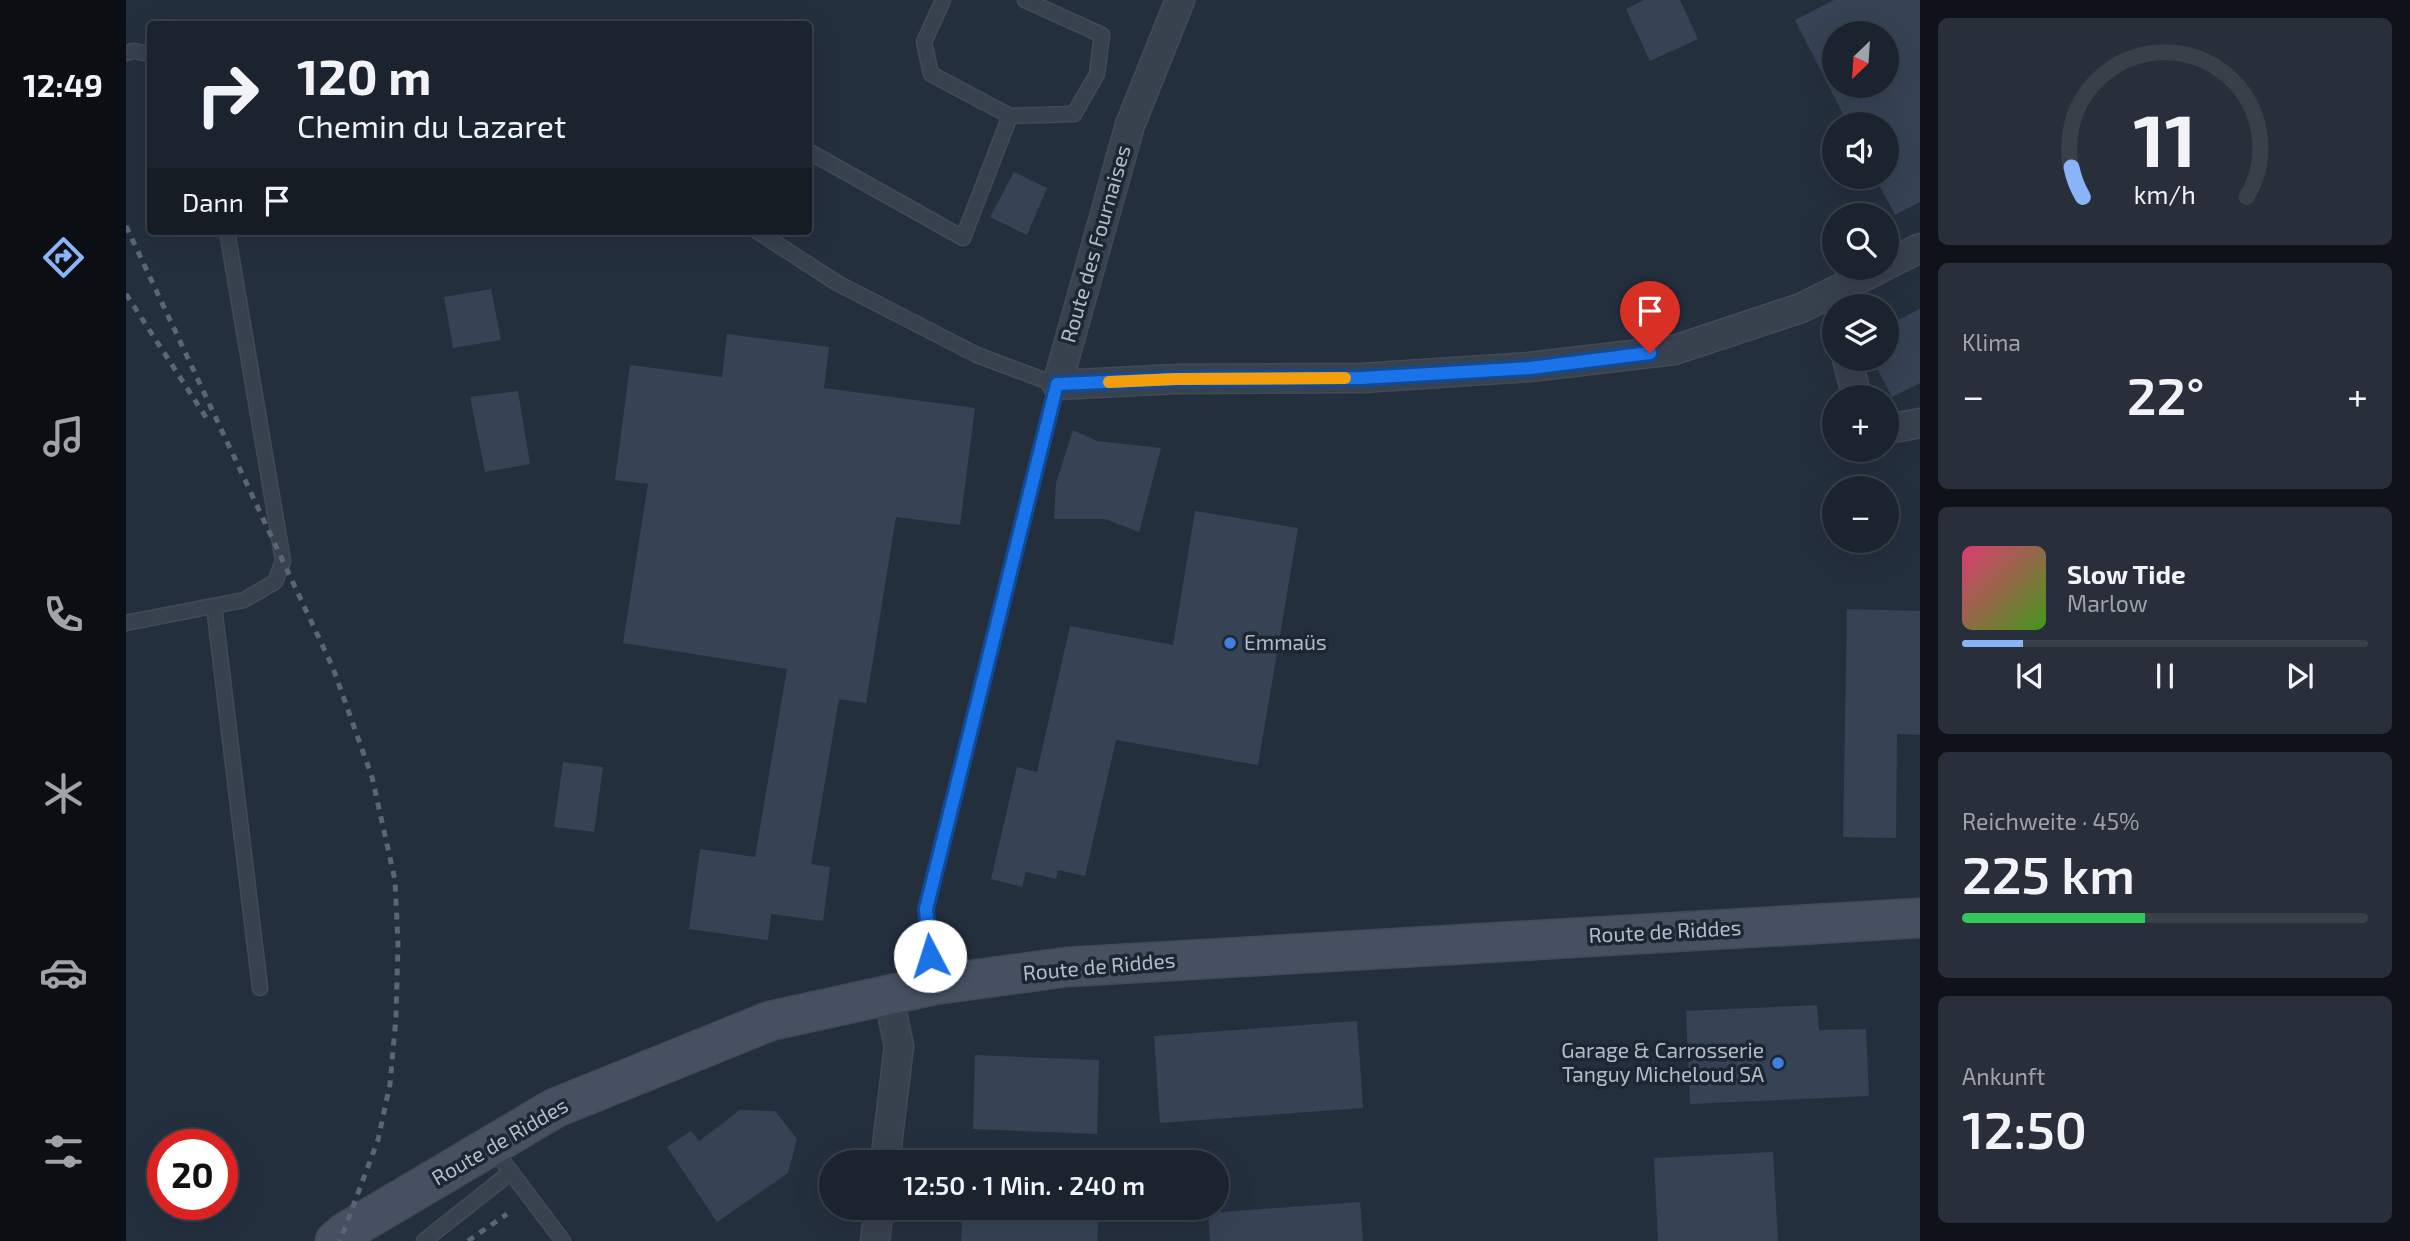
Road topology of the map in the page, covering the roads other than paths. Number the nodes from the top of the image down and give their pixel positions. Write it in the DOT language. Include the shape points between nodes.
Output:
graph roads {
  1 [pos="943,0"];
  2 [pos="1025,0"];
  3 [pos="1180,0"];
  4 [pos="126,53"];
  5 [pos="147,53"];
  6 [pos="1010,116"];
  7 [pos="812,153"];
  8 [pos="229,235"];
  9 [pos="763,235"];
  10 [pos="1920,248"];
  11 [pos="1899,258"];
  12 [pos="1863,280"];
  13 [pos="1842,294"];
  14 [pos="1822,302"];
  15 [pos="1057,384"];
  16 [pos="1920,423"];
  17 [pos="1899,427"];
  18 [pos="214,606"];
  19 [pos="126,623"];
  20 [pos="1920,918"];
  21 [pos="934,985"];
  22 [pos="260,988"];
  23 [pos="888,994"];
  24 [pos="886,1150"];
  25 [pos="501,1159"];
  26 [pos="878,1220"];
  27 [pos="335,1241"];
  28 [pos="424,1241"];
  29 [pos="563,1241"];
  30 [pos="875,1241"];
  1 -- 6 [label="lane" via="924,42 931,75"];
  2 -- 6 [label="lane" via="1102,35 1097,74 1074,114"];
  3 -- 15 [label="street, Route des Fournaises" via="1130,125"];
  4 -- 5 [label="lane"];
  6 -- 7 [label="lane" via="963,238"];
  8 -- 18 [label="lane" via="284,561 275,582 244,600"];
  9 -- 15 [label="lane" via="837,283 977,355"];
  10 -- 11 [label="street"];
  12 -- 13 [label="street"];
  14 -- 15 [label="street" via="1674,350 1530,368 1362,378"];
  15 -- 21 [label="lane, Route des Fournaises" via="926,909"];
  16 -- 17 [label="street"];
  18 -- 19 [label="lane"];
  18 -- 22 [label="lane"];
  20 -- 21 [label="street, Route de Riddes" via="1068,967"];
  21 -- 23 [label="street, Route de Riddes"];
  23 -- 24 [label="street" via="899,1046"];
  23 -- 25 [label="street, Route de Riddes" via="770,1021 555,1108"];
  25 -- 27 [label="street, Route de Riddes"];
  25 -- 28 [label="lane"];
  25 -- 29 [label="lane"];
  26 -- 30 [label="street"];
}
